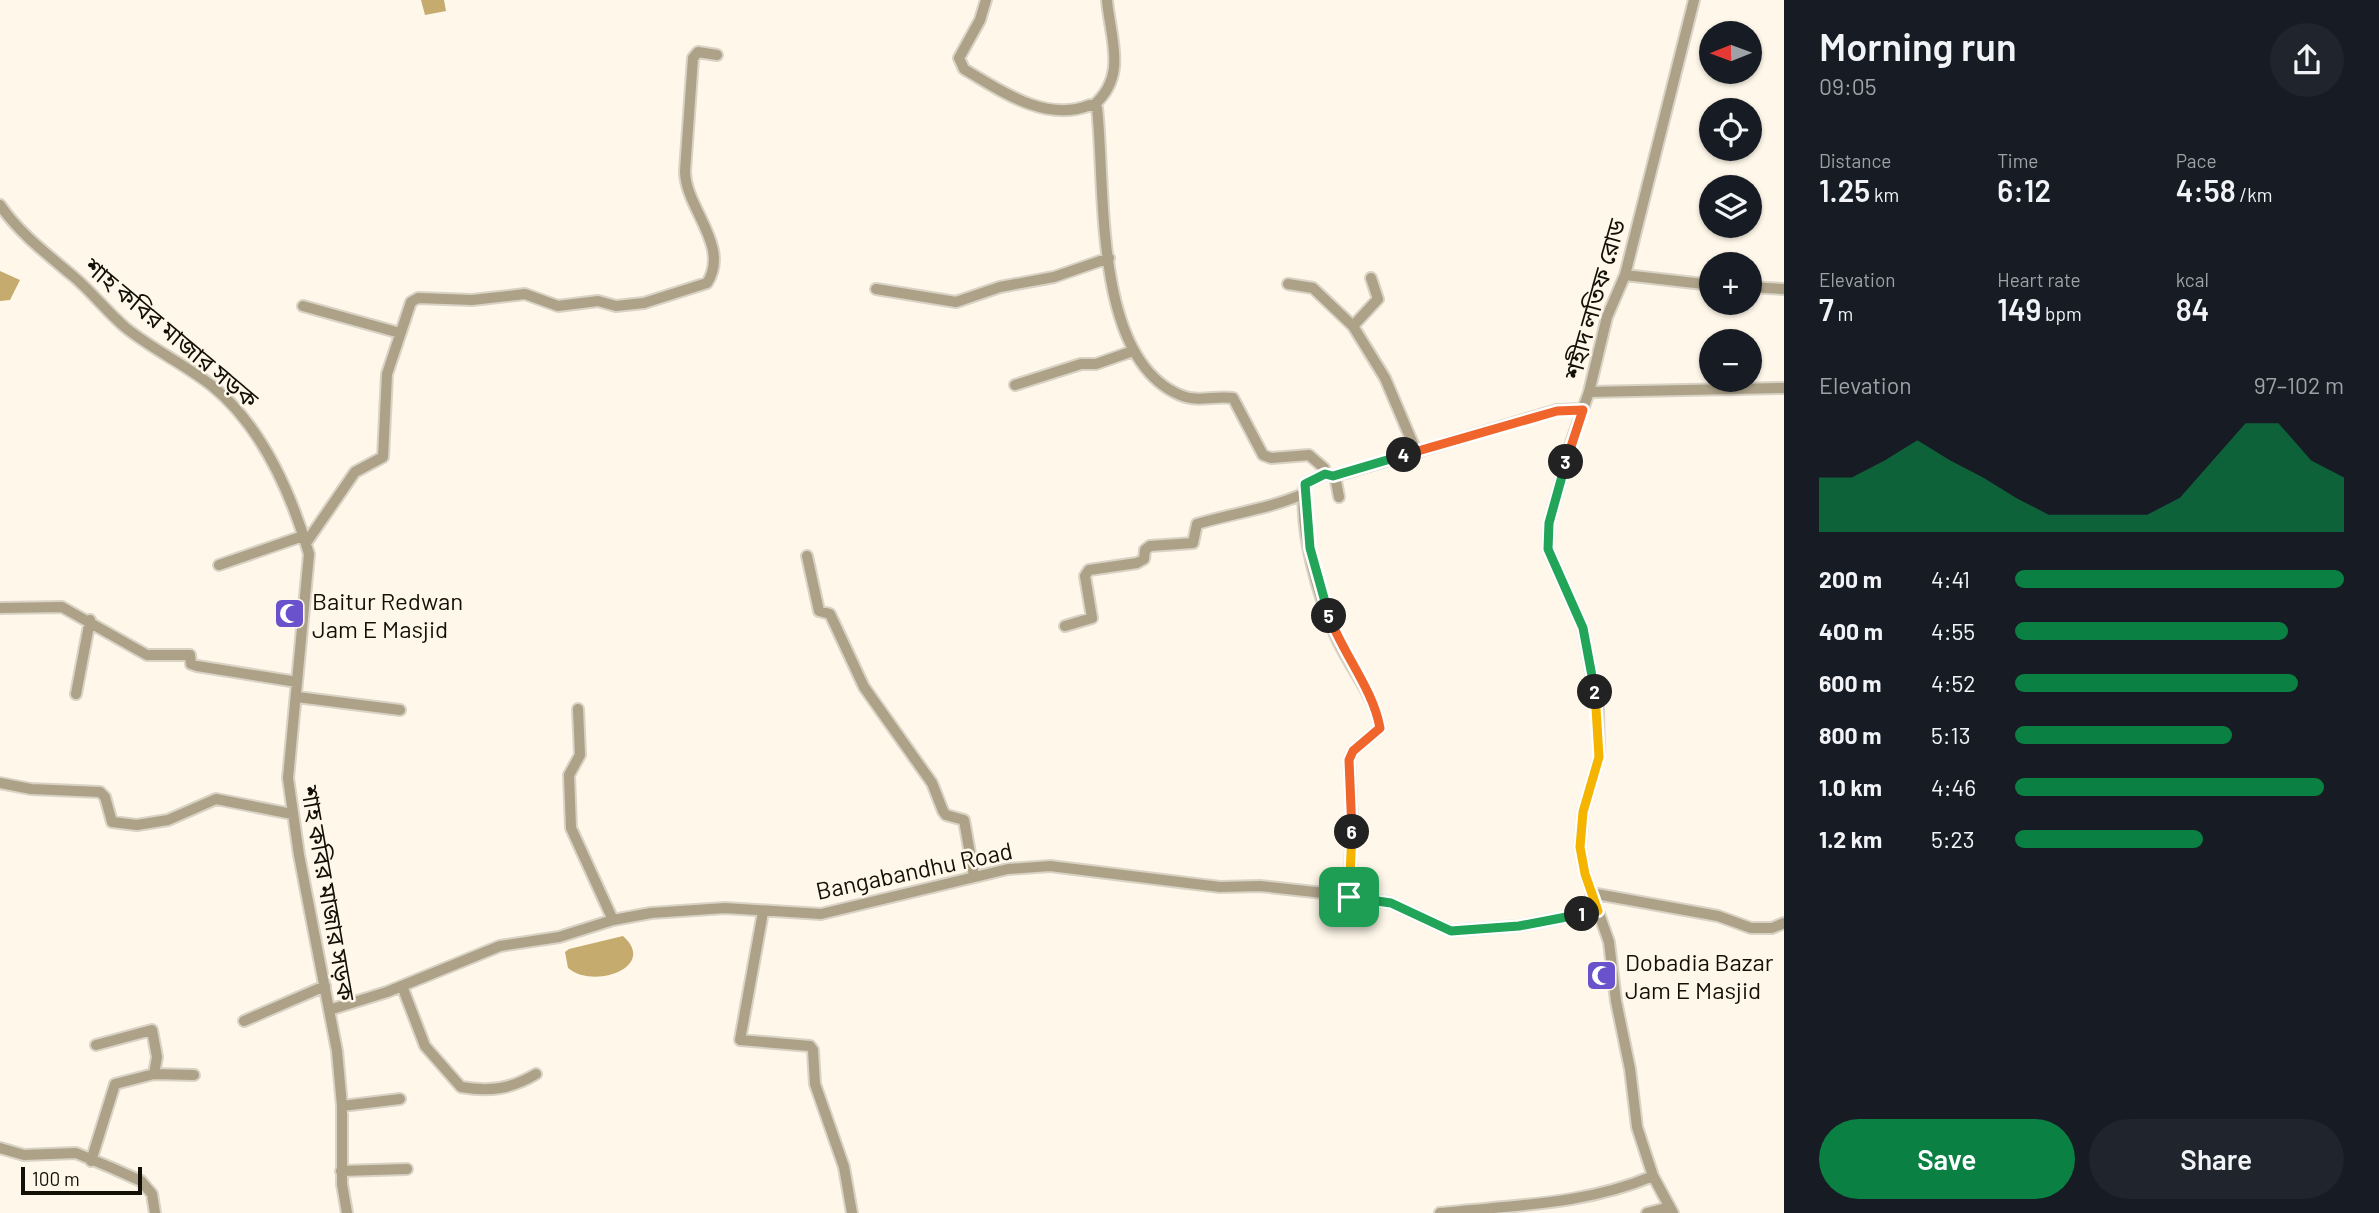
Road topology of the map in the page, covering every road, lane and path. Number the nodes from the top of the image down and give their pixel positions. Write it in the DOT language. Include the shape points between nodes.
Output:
graph roads {
  1 [pos="986,0"];
  2 [pos="1107,0"];
  3 [pos="1694,0"];
  4 [pos="717,55"];
  5 [pos="1094,105"];
  6 [pos="0,205"];
  7 [pos="1109,258"];
  8 [pos="1625,275"];
  9 [pos="1371,278"];
  10 [pos="1288,284"];
  11 [pos="1699,284"];
  12 [pos="1762,288"];
  13 [pos="876,289"];
  14 [pos="1784,289"];
  15 [pos="303,306"];
  16 [pos="1353,327"];
  17 [pos="400,332"];
  18 [pos="1133,351"];
  19 [pos="1015,385"];
  20 [pos="1784,388"];
  21 [pos="1589,392"];
  22 [pos="1583,410"];
  23 [pos="1416,451"];
  24 [pos="1330,475"];
  25 [pos="1303,494"];
  26 [pos="1339,497"];
  27 [pos="305,540"];
  28 [pos="807,556"];
  29 [pos="219,565"];
  30 [pos="0,608"];
  31 [pos="90,620"];
  32 [pos="1065,626"];
  33 [pos="298,682"];
  34 [pos="76,694"];
  35 [pos="297,697"];
  36 [pos="578,709"];
  37 [pos="400,710"];
  38 [pos="0,783"];
  39 [pos="292,814"];
  40 [pos="974,876"];
  41 [pos="1591,893"];
  42 [pos="1349,897"];
  43 [pos="1598,911"];
  44 [pos="763,912"];
  45 [pos="613,920"];
  46 [pos="1784,923"];
  47 [pos="325,986"];
  48 [pos="402,986"];
  49 [pos="329,1010"];
  50 [pos="244,1021"];
  51 [pos="96,1045"];
  52 [pos="154,1074"];
  53 [pos="536,1074"];
  54 [pos="194,1075"];
  55 [pos="400,1099"];
  56 [pos="342,1106"];
  57 [pos="0,1148"];
  58 [pos="91,1161"];
  59 [pos="407,1169"];
  60 [pos="341,1171"];
  61 [pos="1653,1176"];
  62 [pos="1671,1210"];
  63 [pos="155,1213"];
  64 [pos="346,1213"];
  65 [pos="852,1213"];
  66 [pos="1440,1213"];
  67 [pos="1647,1213"];
  1 -- 5 [label="street" via="959,58 964,69 1043,108 1067,111"];
  2 -- 5 [label="street" via="1114,41 1112,84"];
  3 -- 8 [label="street, শহীদ লতিফ রোড"];
  4 -- 17 [label="street" via="698,52 693,58 685,171 685,184 710,242 713,274 707,284 616,306 598,301 558,306 525,294 472,300 418,298 411,302"];
  5 -- 7 [label="street"];
  6 -- 27 [label="street, শাহ কবির মাজার সড়ক" via="48,258 127,328 212,386 251,425"];
  7 -- 13 [label="street" via="956,302"];
  7 -- 18 [label="street" via="1112,286"];
  8 -- 11 [label="street"];
  8 -- 21 [label="street, শহীদ লতিফ রোড" via="1607,317"];
  9 -- 16 [label="street" via="1378,299"];
  10 -- 16 [label="street" via="1313,288"];
  12 -- 14 [label="street"];
  15 -- 17 [label="street"];
  16 -- 23 [label="street" via="1385,378"];
  17 -- 27 [label="street" via="387,374 383,457 355,472"];
  18 -- 19 [label="street"];
  18 -- 24 [label="street" via="1155,378 1178,394 1195,400 1233,398 1263,454 1271,458 1309,455"];
  20 -- 21 [label="street"];
  21 -- 22 [label="street, শহীদ লতিফ রোড"];
  22 -- 23 [label="street" via="1557,411"];
  22 -- 41 [label="street, শহীদ লতিফ রোড" via="1549,523 1548,549 1583,628 1598,710 1599,757 1583,812 1580,847"];
  23 -- 24 [label="street"];
  24 -- 25 [label="street" via="1305,484"];
  24 -- 26 [label="street"];
  25 -- 32 [label="street" via="1275,507 1238,511 1197,524 1193,543 1150,546 1137,563 1089,570 1084,576 1092,618"];
  25 -- 42 [label="street" via="1322,598 1338,640 1378,714 1380,728 1349,760"];
  27 -- 29 [label="street"];
  27 -- 33 [label="street, শাহ কবির মাজার সড়ক" via="309,554"];
  28 -- 40 [label="street" via="819,611 830,614 864,687 932,783 946,815 964,820"];
  30 -- 31 [label="street" via="62,607"];
  31 -- 33 [label="street" via="152,657 190,655 191,664 197,666"];
  31 -- 34 [label="street"];
  33 -- 35 [label="street, শাহ কবির মাজার সড়ক"];
  35 -- 37 [label="street"];
  35 -- 39 [label="street, শাহ কবির মাজার সড়ক" via="288,778"];
  36 -- 45 [label="street" via="580,755 569,775 571,828"];
  38 -- 39 [label="street" via="100,792 111,822 138,825 168,820 216,799"];
  39 -- 47 [label="street, শাহ কবির মাজার সড়ক"];
  40 -- 42 [label="street, Bangabandhu Road" via="1051,866"];
  40 -- 44 [label="street, Bangabandhu Road" via="821,914"];
  41 -- 43 [label="street, শহীদ লতিফ রোড"];
  41 -- 46 [label="street" via="1718,916 1751,928"];
  42 -- 43 [label="street, Bangabandhu Road" via="1391,903 1451,931 1519,926"];
  43 -- 61 [label="street, শহীদ লতিফ রোড" via="1609,942 1637,1128"];
  44 -- 45 [label="street, Bangabandhu Road" via="686,909"];
  44 -- 65 [label="street" via="740,1041 810,1046 813,1050 815,1084 844,1167"];
  45 -- 48 [label="street, Bangabandhu Road" via="559,937 500,946"];
  47 -- 49 [label="street, শাহ কবির মাজার সড়ক"];
  47 -- 50 [label="street"];
  48 -- 49 [label="street, Bangabandhu Road"];
  48 -- 53 [label="street" via="425,1046 461,1087 487,1091 514,1088"];
  49 -- 56 [label="street, শাহ কবির মাজার সড়ক"];
  51 -- 52 [label="street" via="152,1030 157,1057"];
  52 -- 54 [label="street"];
  52 -- 58 [label="street" via="115,1084"];
  55 -- 56 [label="street"];
  56 -- 60 [label="street, শাহ কবির মাজার সড়ক"];
  57 -- 58 [label="street" via="33,1155 76,1153"];
  58 -- 63 [label="street" via="141,1181 152,1194"];
  59 -- 60 [label="street"];
  60 -- 64 [label="street, শাহ কবির মাজার সড়ক"];
  61 -- 62 [label="street, শহীদ লতিফ রোড"];
  61 -- 66 [label="street" via="1568,1202"];
  62 -- 67 [label="street"];
}
